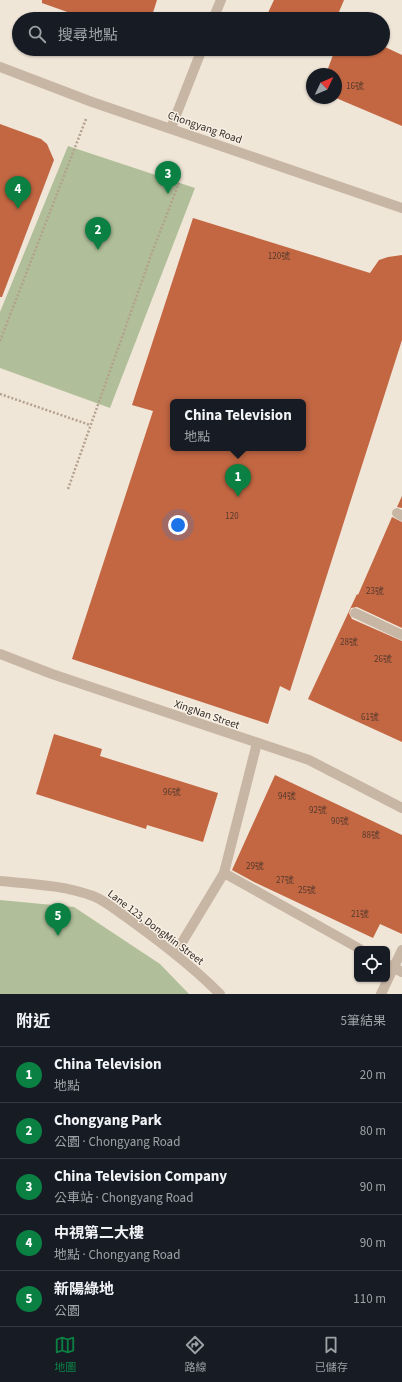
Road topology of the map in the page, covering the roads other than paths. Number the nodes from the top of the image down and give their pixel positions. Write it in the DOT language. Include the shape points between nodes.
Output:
graph roads {
  1 [pos="221,0"];
  2 [pos="216,12"];
  3 [pos="199,56"];
  4 [pos="0,67"];
  5 [pos="171,128"];
  6 [pos="402,208"];
  7 [pos="356,613"];
  8 [pos="402,635"];
  9 [pos="0,654"];
  10 [pos="257,743"];
  11 [pos="402,808"];
  12 [pos="224,873"];
  13 [pos="0,881"];
  14 [pos="355,946"];
  15 [pos="402,950"];
  16 [pos="175,954"];
  17 [pos="394,968"];
  18 [pos="220,994"];
  19 [pos="381,994"];
  1 -- 2 [label="street"];
  3 -- 5 [label="street"];
  4 -- 5 [label="street, Chongyang Road" via="92,102"];
  5 -- 6 [label="street, Chongyang Road"];
  7 -- 8 [label="street"];
  9 -- 10 [label="street, XingNan Street"];
  10 -- 11 [label="street, XingNan Street" via="310,760"];
  10 -- 12 [label="street"];
  12 -- 14 [label="street"];
  12 -- 16 [label="street"];
  13 -- 16 [label="street, Lane 123, DongMin Street" via="57,886 94,896"];
  15 -- 17 [label="street"];
  16 -- 18 [label="street, Lane 123, DongMin Street"];
  17 -- 19 [label="street"];
}
